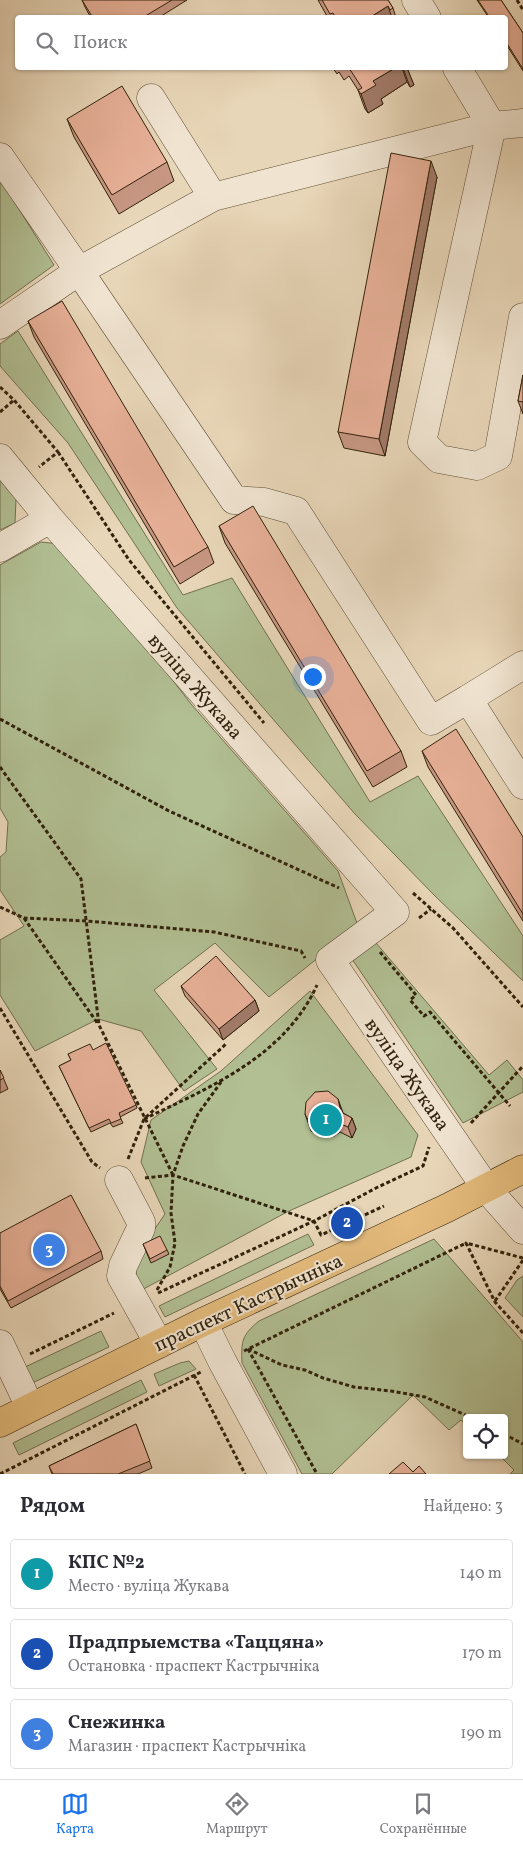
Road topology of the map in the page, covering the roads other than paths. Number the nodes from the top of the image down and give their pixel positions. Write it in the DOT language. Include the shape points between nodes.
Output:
graph roads {
  1 [pos="416,0"];
  2 [pos="425,15"];
  3 [pos="458,70"];
  4 [pos="151,98"];
  5 [pos="523,123"];
  6 [pos="492,126"];
  7 [pos="0,157"];
  8 [pos="212,197"];
  9 [pos="79,271"];
  10 [pos="523,316"];
  11 [pos="0,325"];
  12 [pos="0,458"];
  13 [pos="50,519"];
  14 [pos="0,548"];
  15 [pos="523,665"];
  16 [pos="468,700"];
  17 [pos="523,785"];
  18 [pos="523,1169"];
  19 [pos="119,1180"];
  20 [pos="486,1188"];
  21 [pos="523,1203"];
  22 [pos="523,1230"];
  23 [pos="203,1322"];
  24 [pos="159,1344"];
  25 [pos="5,1354"];
  26 [pos="30,1407"];
  27 [pos="0,1422"];
  28 [pos="283,1474"];
  1 -- 2 [label="street"];
  3 -- 6 [label="street"];
  4 -- 8 [label="street"];
  5 -- 6 [label="street"];
  6 -- 8 [label="street"];
  6 -- 10 [label="street" via="422,442 439,459 477,466 498,456"];
  7 -- 9 [label="street"];
  8 -- 9 [label="street"];
  9 -- 11 [label="street"];
  9 -- 16 [label="street" via="234,500 264,502 296,510 431,721"];
  12 -- 13 [label="street, вуліца Жукава"];
  13 -- 14 [label="street"];
  13 -- 20 [label="street, вуліца Жукава" via="405,917 320,968"];
  15 -- 16 [label="street"];
  16 -- 17 [label="street"];
  18 -- 20 [label="main road, праспект Кастрычніка"];
  19 -- 24 [label="street" via="141,1222 121,1276"];
  20 -- 21 [label="street"];
  20 -- 22 [label="street, вуліца Жукава"];
  20 -- 23 [label="main road, праспект Кастрычніка"];
  23 -- 24 [label="main road, праспект Кастрычніка"];
  23 -- 28 [label="street"];
  24 -- 26 [label="main road, праспект Кастрычніка"];
  25 -- 26 [label="street"];
  26 -- 27 [label="main road, праспект Кастрычніка"];
}
